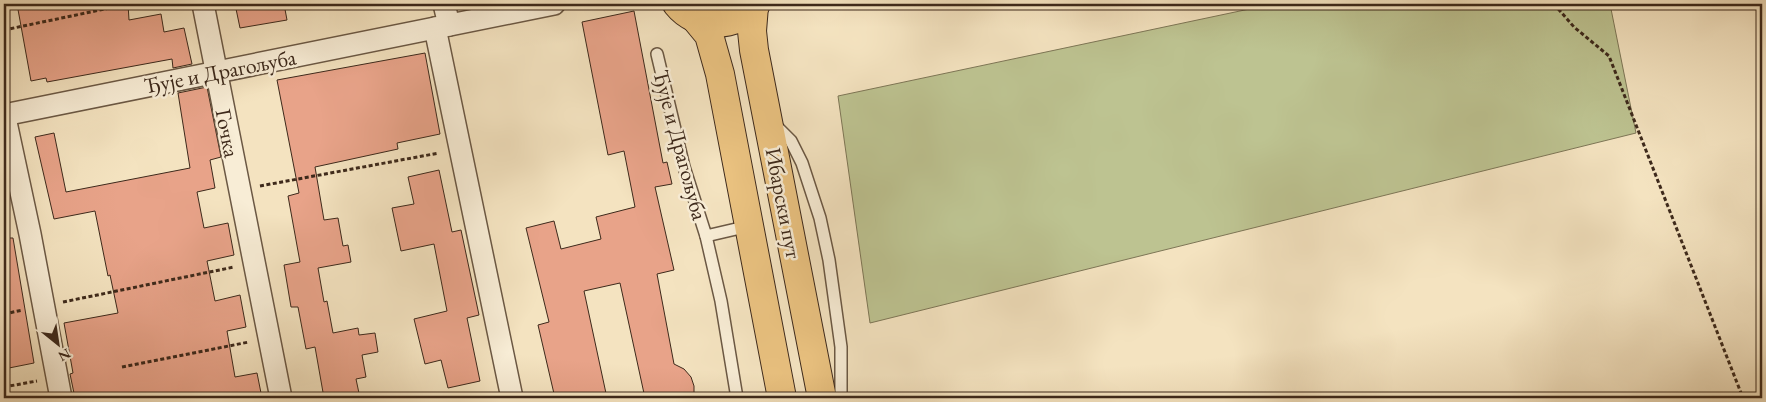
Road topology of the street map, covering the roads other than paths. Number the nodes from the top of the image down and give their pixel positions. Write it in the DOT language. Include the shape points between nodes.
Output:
graph roads {
  1 [pos="203,4"];
  2 [pos="444,4"];
  3 [pos="554,4"];
  4 [pos="755,5"];
  5 [pos="682,8"];
  6 [pos="442,26"];
  7 [pos="657,54"];
  8 [pos="216,72"];
  9 [pos="4,114"];
  10 [pos="767,116"];
  11 [pos="750,226"];
  12 [pos="706,236"];
  13 [pos="61,398"];
  14 [pos="281,398"];
  15 [pos="512,398"];
  16 [pos="737,398"];
  17 [pos="782,398"];
  18 [pos="822,398"];
  19 [pos="841,398"];
  1 -- 8 [label="street, Гочка"];
  2 -- 6 [label="street"];
  3 -- 6 [label="street, Ђује и Драгољуба"];
  4 -- 5 [label="main road" via="737,19 727,22 706,22"];
  4 -- 10 [label="main road, Ибарски пут" via="754,50"];
  5 -- 11 [label="main road, Ибарски пут" via="709,35 720,74"];
  6 -- 8 [label="street, Ђује и Драгољуба"];
  6 -- 15 [label="street" via="461,149"];
  7 -- 12 [label="lane, Ђује и Драгољуба" via="684,167"];
  8 -- 9 [label="street, Ђује и Драгољуба"];
  8 -- 14 [label="street, Гочка"];
  9 -- 13 [label="street"];
  10 -- 18 [label="main road, Ибарски пут"];
  10 -- 19 [label="lane" via="791,142 812,189 820,218 842,347"];
  11 -- 12 [label="lane, Ђује и Драгољуба"];
  11 -- 17 [label="main road, Ибарски пут"];
  12 -- 16 [label="lane, Ђује и Драгољуба" via="721,301"];
}
